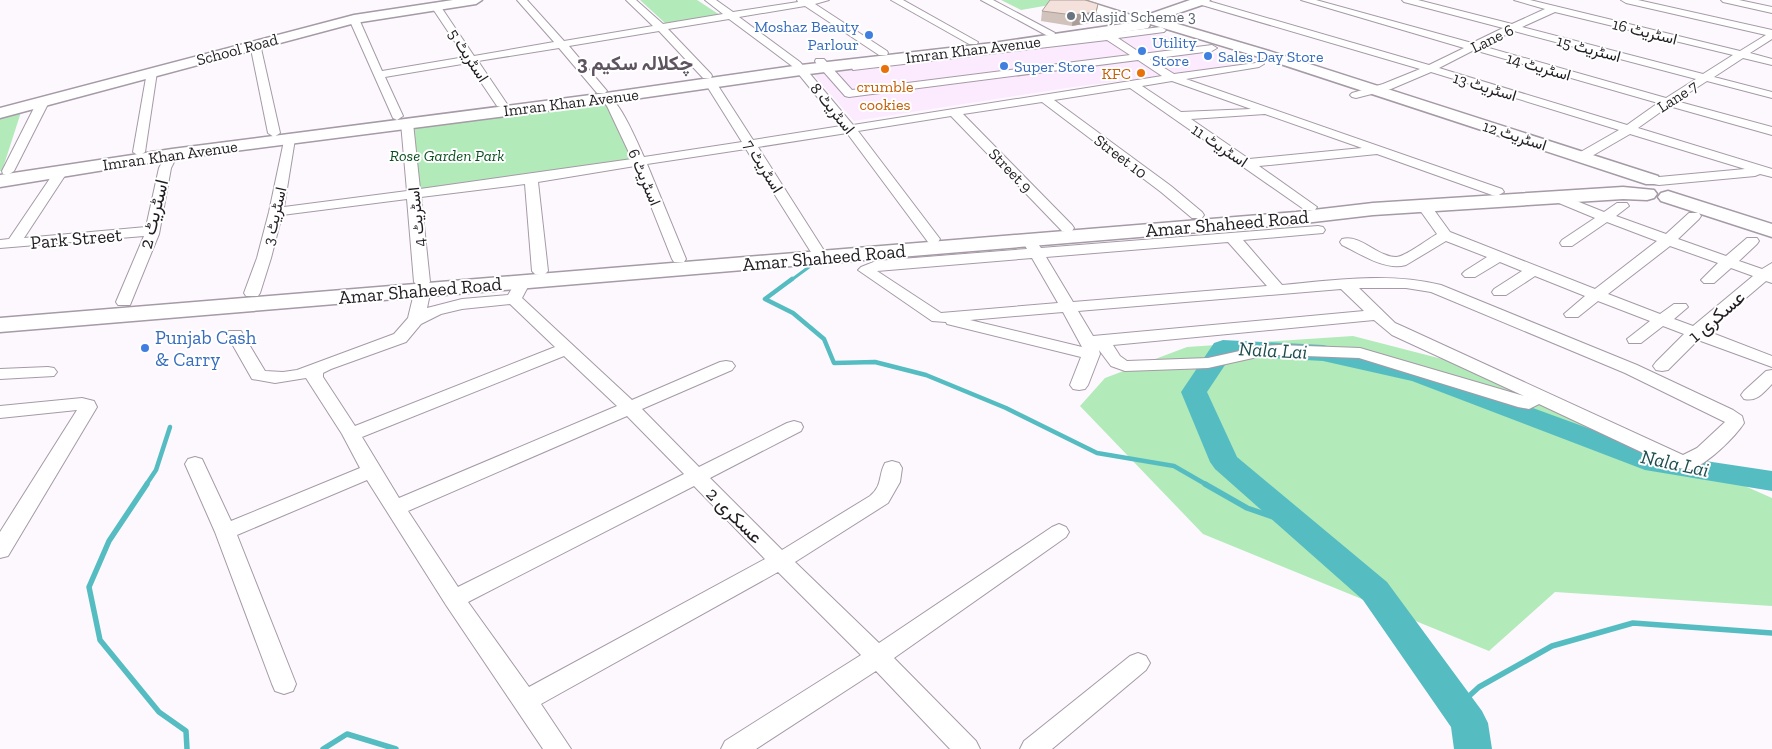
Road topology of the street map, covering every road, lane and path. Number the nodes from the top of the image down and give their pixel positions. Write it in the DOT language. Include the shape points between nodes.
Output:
graph roads {
  1 [pos="476,0"];
  2 [pos="522,0"];
  3 [pos="631,0"];
  4 [pos="710,0"];
  5 [pos="824,0"];
  6 [pos="896,0"];
  7 [pos="986,0"];
  8 [pos="1071,0"];
  9 [pos="1096,0"];
  10 [pos="1306,0"];
  11 [pos="1407,0"];
  12 [pos="1519,0"];
  13 [pos="1571,0"];
  14 [pos="1626,0"];
  15 [pos="1726,0"];
  16 [pos="1201,1"];
  17 [pos="804,2"];
  18 [pos="436,6"];
  19 [pos="1555,8"];
  20 [pos="1772,10"];
  21 [pos="731,16"];
  22 [pos="354,19"];
  23 [pos="1146,23"];
  24 [pos="662,28"];
  25 [pos="1512,28"];
  26 [pos="1050,33"];
  27 [pos="1104,34"];
  28 [pos="1772,34"];
  29 [pos="972,42"];
  30 [pos="255,44"];
  31 [pos="562,44"];
  32 [pos="1473,47"];
  33 [pos="1212,48"];
  34 [pos="884,52"];
  35 [pos="1740,55"];
  36 [pos="1140,57"];
  37 [pos="472,60"];
  38 [pos="1772,62"];
  39 [pos="1259,64"];
  40 [pos="799,67"];
  41 [pos="825,67"];
  42 [pos="1431,69"];
  43 [pos="152,72"];
  44 [pos="378,75"];
  45 [pos="1171,77"];
  46 [pos="1705,78"];
  47 [pos="709,80"];
  48 [pos="1130,83"];
  49 [pos="1378,91"];
  50 [pos="603,95"];
  51 [pos="1356,95"];
  52 [pos="1772,95"];
  53 [pos="1044,98"];
  54 [pos="1668,101"];
  55 [pos="43,102"];
  56 [pos="501,104"];
  57 [pos="1269,111"];
  58 [pos="0,113"];
  59 [pos="955,113"];
  60 [pos="1178,116"];
  61 [pos="402,120"];
  62 [pos="850,129"];
  63 [pos="1628,130"];
  64 [pos="1772,131"];
  65 [pos="281,136"];
  66 [pos="750,145"];
  67 [pos="1380,151"];
  68 [pos="139,152"];
  69 [pos="172,154"];
  70 [pos="1581,157"];
  71 [pos="638,162"];
  72 [pos="1246,162"];
  73 [pos="62,171"];
  74 [pos="1771,174"];
  75 [pos="3,175"];
  76 [pos="531,179"];
  77 [pos="1656,188"];
  78 [pos="1497,192"];
  79 [pos="414,195"];
  80 [pos="1559,198"];
  81 [pos="1420,202"];
  82 [pos="1622,206"];
  83 [pos="1310,207"];
  84 [pos="276,212"];
  85 [pos="1197,216"];
  86 [pos="1694,216"];
  87 [pos="1604,217"];
  88 [pos="1772,220"];
  89 [pos="1067,228"];
  90 [pos="1318,230"];
  91 [pos="152,231"];
  92 [pos="1772,231"];
  93 [pos="1445,234"];
  94 [pos="1232,237"];
  95 [pos="1668,240"];
  96 [pos="1752,241"];
  97 [pos="1347,242"];
  98 [pos="935,243"];
  99 [pos="1568,243"];
  100 [pos="6,244"];
  101 [pos="1033,246"];
  102 [pos="816,249"];
  103 [pos="1498,257"];
  104 [pos="680,259"];
  105 [pos="1729,262"];
  106 [pos="1533,270"];
  107 [pos="1470,274"];
  108 [pos="1769,274"];
  109 [pos="1709,280"];
  110 [pos="526,284"];
  111 [pos="1345,284"];
  112 [pos="423,285"];
  113 [pos="1278,289"];
  114 [pos="252,292"];
  115 [pos="1500,292"];
  116 [pos="1596,295"];
  117 [pos="124,302"];
  118 [pos="197,302"];
  119 [pos="1069,307"];
  120 [pos="1680,308"];
  121 [pos="0,313"];
  122 [pos="1377,314"];
  123 [pos="1572,314"];
  124 [pos="938,318"];
  125 [pos="416,320"];
  126 [pos="1660,320"];
  127 [pos="1289,323"];
  128 [pos="0,325"];
  129 [pos="1695,333"];
  130 [pos="235,335"];
  131 [pos="1635,338"];
  132 [pos="1094,345"];
  133 [pos="566,348"];
  134 [pos="1313,351"];
  135 [pos="1772,362"];
  136 [pos="726,366"];
  137 [pos="1662,366"];
  138 [pos="314,371"];
  139 [pos="48,372"];
  140 [pos="0,374"];
  141 [pos="1772,375"];
  142 [pos="1078,385"];
  143 [pos="1535,395"];
  144 [pos="1750,395"];
  145 [pos="630,408"];
  146 [pos="0,412"];
  147 [pos="794,427"];
  148 [pos="351,434"];
  149 [pos="195,464"];
  150 [pos="892,468"];
  151 [pos="371,472"];
  152 [pos="696,476"];
  153 [pos="396,508"];
  154 [pos="225,532"];
  155 [pos="1059,532"];
  156 [pos="0,550"];
  157 [pos="780,561"];
  158 [pos="454,599"];
  159 [pos="878,657"];
  160 [pos="1138,663"];
  161 [pos="284,684"];
  162 [pos="524,701"];
  163 [pos="558,749"];
  164 [pos="734,749"];
  165 [pos="967,749"];
  166 [pos="1033,749"];
  1 -- 18 [label="street, School Road"];
  2 -- 31 [label="street, اسٹریٹ 6"];
  3 -- 24 [label="street, اسٹریٹ 7"];
  4 -- 21 [label="street, اسٹریٹ 8"];
  5 -- 17 [label="street"];
  6 -- 29 [label="street"];
  7 -- 26 [label="street"];
  8 -- 23 [label="street"];
  9 -- 23 [label="street" via="1136,13"];
  10 -- 32 [label="street, اسٹریٹ 14"];
  11 -- 25 [label="street, اسٹریٹ 15"];
  12 -- 19 [label="street, اسٹریٹ 16"];
  13 -- 19 [label="street, Lane 6"];
  14 -- 28 [label="street"];
  15 -- 20 [label="street"];
  16 -- 23 [label="main road, Imran Khan Avenue"];
  16 -- 42 [label="street, اسٹریٹ 13"];
  17 -- 21 [label="street"];
  17 -- 34 [label="street"];
  18 -- 22 [label="street, School Road"];
  18 -- 37 [label="street, اسٹریٹ 5"];
  19 -- 25 [label="street, Lane 6"];
  19 -- 35 [label="street, اسٹریٹ 16"];
  21 -- 24 [label="street"];
  21 -- 40 [label="street, اسٹریٹ 8"];
  22 -- 30 [label="street, School Road"];
  22 -- 44 [label="street, اسٹریٹ 4"];
  23 -- 26 [label="main road, Imran Khan Avenue"];
  23 -- 27 [label="main road, Imran Khan Avenue"];
  23 -- 33 [label="street"];
  23 -- 49 [label="street, اسٹریٹ 12"];
  24 -- 31 [label="street"];
  24 -- 47 [label="street, اسٹریٹ 7"];
  25 -- 32 [label="street, Lane 6"];
  25 -- 46 [label="street, اسٹریٹ 15"];
  26 -- 29 [label="main road, Imran Khan Avenue"];
  27 -- 36 [label="street"];
  27 -- 41 [label="main road, Imran Khan Avenue"];
  28 -- 35 [label="street, Lane 7"];
  29 -- 34 [label="main road, Imran Khan Avenue"];
  30 -- 43 [label="street, School Road"];
  30 -- 65 [label="street, اسٹریٹ 3"];
  31 -- 37 [label="street"];
  31 -- 50 [label="street, اسٹریٹ 6"];
  32 -- 42 [label="street, Lane 6"];
  32 -- 54 [label="street, اسٹریٹ 14"];
  33 -- 36 [label="street"];
  33 -- 39 [label="street"];
  34 -- 41 [label="main road, Imran Khan Avenue"];
  35 -- 38 [label="street, اسٹریٹ 16"];
  35 -- 46 [label="street, Lane 7"];
  36 -- 41 [label="street" via="849,94"];
  36 -- 45 [label="street"];
  37 -- 44 [label="street"];
  37 -- 56 [label="street, اسٹریٹ 5"];
  39 -- 45 [label="street"];
  39 -- 51 [label="street"];
  40 -- 41 [label="main road, Imran Khan Avenue"];
  40 -- 47 [label="main road, Imran Khan Avenue"];
  40 -- 62 [label="street, اسٹریٹ 8"];
  42 -- 49 [label="street, Lane 6"];
  42 -- 63 [label="street, اسٹریٹ 13"];
  43 -- 55 [label="street, School Road"];
  43 -- 68 [label="street, اسٹریٹ 2"];
  44 -- 61 [label="street, اسٹریٹ 4"];
  45 -- 48 [label="street"];
  45 -- 57 [label="street"];
  46 -- 52 [label="street, اسٹریٹ 15"];
  46 -- 54 [label="street, Lane 7"];
  47 -- 50 [label="main road, Imran Khan Avenue"];
  47 -- 66 [label="street, اسٹریٹ 7"];
  48 -- 53 [label="street"];
  48 -- 60 [label="street, اسٹریٹ 11"];
  49 -- 51 [label="street, Lane 6"];
  49 -- 70 [label="street, اسٹریٹ 12"];
  50 -- 56 [label="main road, Imran Khan Avenue"];
  50 -- 61 [label="main road, Imran Khan Avenue"];
  50 -- 71 [label="street, اسٹریٹ 6" via="612,105"];
  51 -- 77 [label="street"];
  53 -- 59 [label="street"];
  53 -- 85 [label="street, Street 10"];
  54 -- 63 [label="street, Lane 7"];
  54 -- 64 [label="street, اسٹریٹ 14"];
  55 -- 58 [label="street, School Road"];
  55 -- 75 [label="street"];
  56 -- 61 [label="main road, Imran Khan Avenue"];
  57 -- 60 [label="street"];
  57 -- 67 [label="street"];
  59 -- 62 [label="street"];
  59 -- 89 [label="street, Street 9"];
  60 -- 72 [label="street, اسٹریٹ 11"];
  61 -- 65 [label="main road, Imran Khan Avenue"];
  61 -- 79 [label="street, اسٹریٹ 4"];
  62 -- 66 [label="street"];
  62 -- 98 [label="street, اسٹریٹ 8"];
  63 -- 70 [label="street, Lane 7"];
  63 -- 74 [label="street, اسٹریٹ 13"];
  65 -- 68 [label="main road, Imran Khan Avenue"];
  65 -- 69 [label="main road, Imran Khan Avenue"];
  65 -- 84 [label="street, اسٹریٹ 3"];
  66 -- 71 [label="street"];
  66 -- 102 [label="street, اسٹریٹ 7"];
  67 -- 72 [label="street"];
  67 -- 78 [label="street"];
  68 -- 75 [label="main road, Imran Khan Avenue"];
  69 -- 73 [label="main road, Imran Khan Avenue"];
  69 -- 91 [label="street, اسٹریٹ 2" via="165,168"];
  70 -- 77 [label="street, اسٹریٹ 12"];
  71 -- 76 [label="street"];
  71 -- 104 [label="street, اسٹریٹ 6"];
  72 -- 83 [label="street, اسٹریٹ 11"];
  73 -- 75 [label="main road, Imran Khan Avenue"];
  73 -- 100 [label="street"];
  74 -- 77 [label="street, Amar Shaheed Road"];
  74 -- 77 [label="street, Amar Shaheed Road" via="1707,175"];
  76 -- 79 [label="street"];
  76 -- 110 [label="street"];
  77 -- 78 [label="main road, Amar Shaheed Road"];
  77 -- 80 [label="main road, Amar Shaheed Road"];
  77 -- 88 [label="main road"];
  77 -- 92 [label="main road"];
  78 -- 81 [label="main road, Amar Shaheed Road"];
  79 -- 84 [label="street"];
  79 -- 112 [label="street, اسٹریٹ 4"];
  80 -- 81 [label="main road, Amar Shaheed Road"];
  80 -- 87 [label="street"];
  81 -- 83 [label="main road, Amar Shaheed Road"];
  81 -- 93 [label="street"];
  81 -- 101 [label="main road, Amar Shaheed Road"];
  82 -- 87 [label="street"];
  83 -- 85 [label="main road, Amar Shaheed Road"];
  84 -- 114 [label="street, اسٹریٹ 3"];
  85 -- 89 [label="main road, Amar Shaheed Road"];
  86 -- 95 [label="street"];
  87 -- 95 [label="street"];
  87 -- 99 [label="street"];
  89 -- 98 [label="main road, Amar Shaheed Road"];
  90 -- 94 [label="street"];
  91 -- 100 [label="street, Park Street"];
  91 -- 117 [label="street, اسٹریٹ 2"];
  93 -- 97 [label="street" via="1401,262 1386,260"];
  93 -- 103 [label="street"];
  94 -- 101 [label="street"];
  94 -- 113 [label="street"];
  95 -- 105 [label="street"];
  95 -- 116 [label="street"];
  96 -- 105 [label="street"];
  98 -- 101 [label="main road, Amar Shaheed Road"];
  98 -- 102 [label="main road, Amar Shaheed Road"];
  98 -- 110 [label="main road, Amar Shaheed Road"];
  101 -- 119 [label="street"];
  101 -- 124 [label="street" via="876,266 866,270"];
  102 -- 104 [label="main road, Amar Shaheed Road"];
  103 -- 106 [label="street"];
  103 -- 107 [label="street"];
  104 -- 110 [label="main road, Amar Shaheed Road"];
  105 -- 108 [label="street"];
  105 -- 109 [label="street"];
  106 -- 115 [label="street"];
  106 -- 116 [label="street"];
  108 -- 129 [label="street, عسکری 1"];
  110 -- 112 [label="main road, Amar Shaheed Road"];
  110 -- 125 [label="street"];
  110 -- 133 [label="street, عسکری 2"];
  111 -- 113 [label="street"];
  111 -- 122 [label="street"];
  111 -- 143 [label="street" via="1406,283 1435,288 1631,369 1727,414 1735,423 1704,453 1684,463"];
  112 -- 114 [label="main road, Amar Shaheed Road"];
  112 -- 118 [label="main road, Amar Shaheed Road"];
  112 -- 125 [label="street, اسٹریٹ 4"];
  113 -- 119 [label="street"];
  114 -- 118 [label="main road, Amar Shaheed Road"];
  116 -- 123 [label="street"];
  116 -- 126 [label="street"];
  117 -- 118 [label="main road, Amar Shaheed Road"];
  117 -- 121 [label="main road, Amar Shaheed Road"];
  118 -- 128 [label="main road, Amar Shaheed Road"];
  119 -- 124 [label="street"];
  119 -- 132 [label="street"];
  120 -- 126 [label="street"];
  122 -- 127 [label="street"];
  122 -- 143 [label="street" via="1398,331"];
  124 -- 132 [label="street"];
  125 -- 138 [label="street" via="400,338"];
  126 -- 129 [label="street"];
  126 -- 131 [label="street"];
  127 -- 132 [label="street"];
  127 -- 134 [label="street"];
  129 -- 135 [label="street"];
  129 -- 137 [label="street, عسکری 1"];
  130 -- 138 [label="street" via="258,375 283,378"];
  132 -- 134 [label="street" via="1119,365 1126,366 1208,363 1262,351"];
  132 -- 142 [label="street"];
  133 -- 145 [label="street, عسکری 2"];
  133 -- 148 [label="street"];
  134 -- 143 [label="street" via="1364,354 1523,402 1532,402"];
  136 -- 145 [label="street"];
  138 -- 148 [label="street" via="314,377"];
  139 -- 140 [label="street"];
  141 -- 144 [label="street"];
  145 -- 152 [label="street, عسکری 2"];
  145 -- 153 [label="street"];
  146 -- 156 [label="street" via="88,405"];
  147 -- 152 [label="street"];
  148 -- 151 [label="street"];
  149 -- 154 [label="street"];
  150 -- 157 [label="street" via="886,494"];
  151 -- 153 [label="street"];
  151 -- 154 [label="street"];
  152 -- 157 [label="street, عسکری 2"];
  152 -- 158 [label="street"];
  153 -- 158 [label="street"];
  154 -- 161 [label="street"];
  155 -- 159 [label="street"];
  157 -- 159 [label="street, عسکری 2"];
  157 -- 162 [label="street"];
  158 -- 162 [label="street"];
  159 -- 164 [label="street"];
  159 -- 165 [label="street, عسکری 2"];
  160 -- 166 [label="street"];
  162 -- 163 [label="street"];
}
